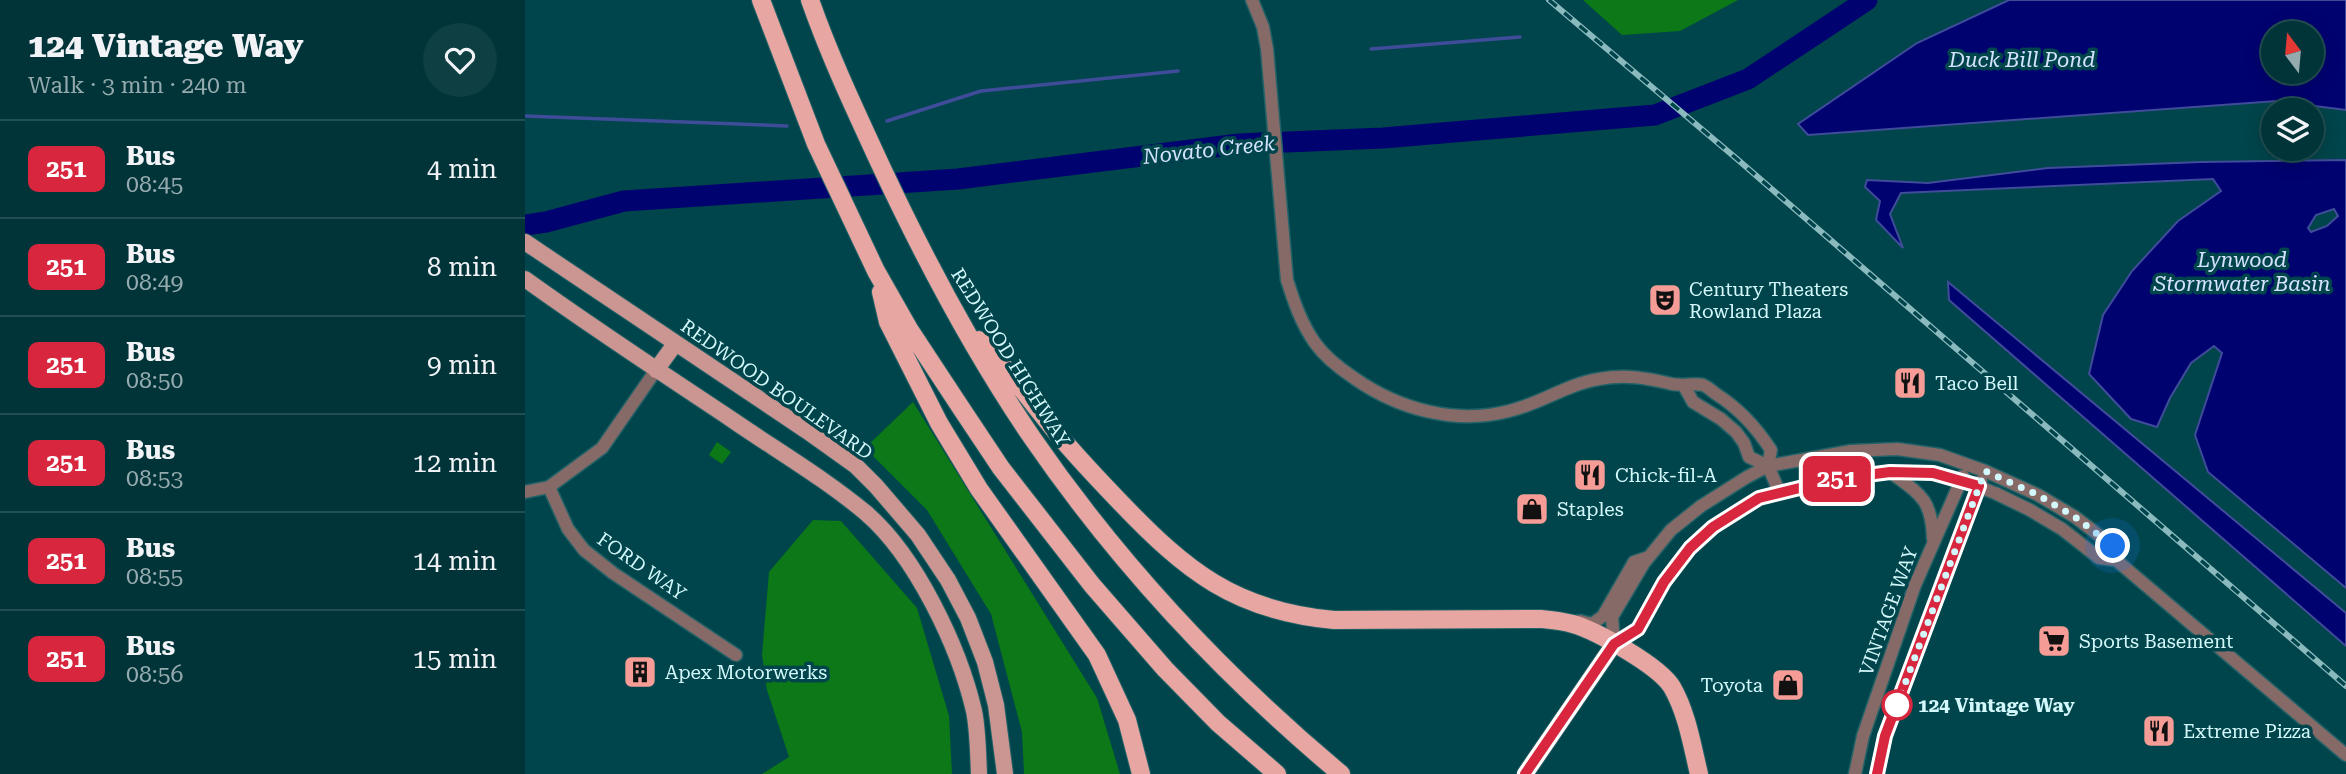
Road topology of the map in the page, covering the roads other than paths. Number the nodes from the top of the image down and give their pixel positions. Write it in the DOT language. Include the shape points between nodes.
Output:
graph roads {
  1 [pos="761,0"];
  2 [pos="810,0"];
  3 [pos="1252,0"];
  4 [pos="531,246"];
  5 [pos="876,271"];
  6 [pos="525,279"];
  7 [pos="961,323"];
  8 [pos="675,344"];
  9 [pos="656,370"];
  10 [pos="1683,386"];
  11 [pos="1966,465"];
  12 [pos="1768,466"];
  13 [pos="1985,471"];
  14 [pos="1890,472"];
  15 [pos="1961,480"];
  16 [pos="1979,486"];
  17 [pos="549,487"];
  18 [pos="1779,491"];
  19 [pos="525,492"];
  20 [pos="1933,543"];
  21 [pos="1649,557"];
  22 [pos="2116,560"];
  23 [pos="1567,623"];
  24 [pos="1614,644"];
  25 [pos="736,655"];
  26 [pos="2346,755"];
  27 [pos="979,774"];
  28 [pos="1005,774"];
  29 [pos="1141,774"];
  30 [pos="1276,774"];
  31 [pos="1341,774"];
  32 [pos="1525,774"];
  33 [pos="1699,774"];
  34 [pos="1855,774"];
  35 [pos="1877,774"];
  1 -- 5 [label="highway" via="816,144"];
  2 -- 7 [label="highway, REDWOOD HIGHWAY" via="868,139"];
  3 -- 10 [label="street" via="1263,27 1270,77 1287,280 1316,345 1334,364 1399,404 1442,414 1509,411 1598,379 1636,376"];
  4 -- 8 [label="main road, REDWOOD BOULEVARD"];
  5 -- 29 [label="highway" via="888,322 939,423 979,489 1097,655 1127,720"];
  5 -- 30 [label="highway" via="961,408 1045,527 1165,669"];
  6 -- 9 [label="main road"];
  7 -- 23 [label="highway" via="1004,364 1079,459 1142,524 1196,573 1233,595 1286,614 1334,620 1541,619"];
  7 -- 31 [label="highway, REDWOOD HIGHWAY" via="1033,439 1139,576 1250,692"];
  8 -- 9 [label="main road"];
  8 -- 28 [label="main road, REDWOOD BOULEVARD" via="856,466 918,535 968,618 985,662"];
  9 -- 17 [label="street" via="602,448"];
  9 -- 27 [label="main road" via="830,485 868,515 895,545 948,632 975,714"];
  10 -- 12 [label="street" via="1693,402 1736,432 1749,457"];
  10 -- 12 [label="street" via="1702,384 1733,405 1771,450"];
  11 -- 12 [label="street" via="1940,455 1897,449 1851,451"];
  11 -- 13 [label="street"];
  11 -- 15 [label="street, VINTAGE WAY"];
  12 -- 18 [label="street"];
  12 -- 21 [label="street" via="1702,506 1671,530"];
  13 -- 16 [label="street"];
  13 -- 22 [label="street" via="2075,517 2113,546"];
  14 -- 15 [label="street" via="1933,473"];
  14 -- 18 [label="street"];
  14 -- 20 [label="street" via="1919,493 1928,506"];
  15 -- 16 [label="street"];
  15 -- 20 [label="street, VINTAGE WAY"];
  16 -- 22 [label="street" via="2062,529 2099,558"];
  16 -- 35 [label="street" via="1885,736"];
  17 -- 19 [label="street"];
  17 -- 25 [label="street, FORD WAY" via="584,551"];
  18 -- 24 [label="street" via="1747,505 1690,548 1664,582 1638,629"];
  20 -- 34 [label="street, VINTAGE WAY" via="1863,736"];
  21 -- 23 [label="street" via="1634,562 1603,617 1592,624"];
  21 -- 24 [label="street" via="1612,617"];
  22 -- 26 [label="street"];
  23 -- 24 [label="highway"];
  24 -- 32 [label="main road"];
  24 -- 33 [label="highway" via="1654,668 1671,685 1684,714"];
}
